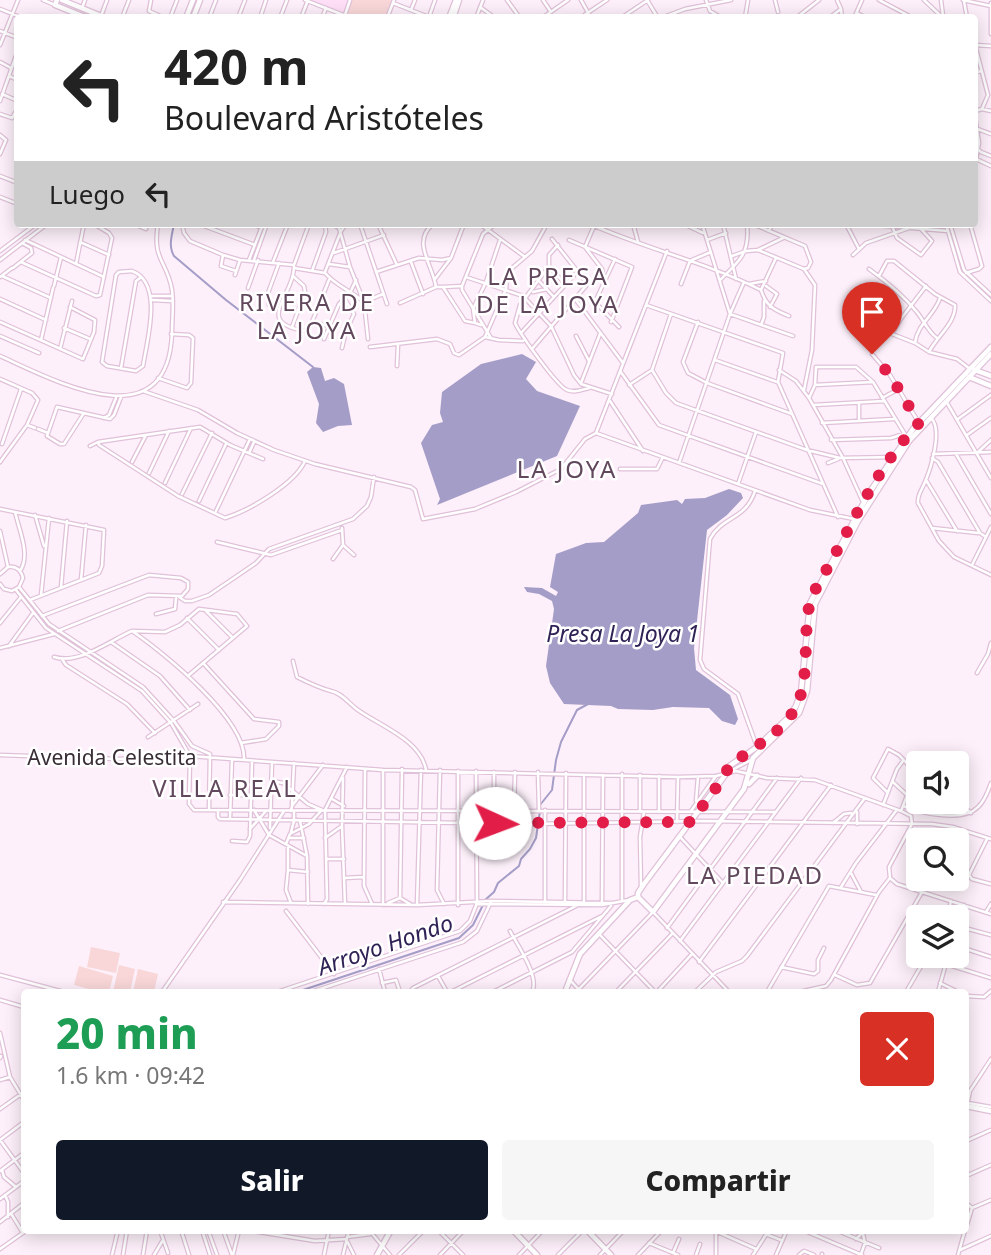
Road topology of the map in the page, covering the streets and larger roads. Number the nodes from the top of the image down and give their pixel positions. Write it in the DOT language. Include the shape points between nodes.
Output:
graph roads {
  1 [pos="18,0"];
  2 [pos="43,0"];
  3 [pos="85,0"];
  4 [pos="150,0"];
  5 [pos="307,0"];
  6 [pos="415,0"];
  7 [pos="483,0"];
  8 [pos="542,0"];
  9 [pos="568,0"];
  10 [pos="581,0"];
  11 [pos="607,0"];
  12 [pos="647,0"];
  13 [pos="706,0"];
  14 [pos="728,0"];
  15 [pos="775,0"];
  16 [pos="819,0"];
  17 [pos="837,0"];
  18 [pos="879,0"];
  19 [pos="923,0"];
  20 [pos="964,0"];
  21 [pos="394,1"];
  22 [pos="861,1"];
  23 [pos="59,2"];
  24 [pos="991,4"];
  25 [pos="707,5"];
  26 [pos="480,7"];
  27 [pos="82,8"];
  28 [pos="326,8"];
  29 [pos="0,9"];
  30 [pos="842,9"];
  31 [pos="411,10"];
  32 [pos="551,12"];
  33 [pos="588,12"];
  34 [pos="778,12"];
  35 [pos="856,13"];
  36 [pos="12,14"];
  37 [pos="96,14"];
  38 [pos="155,14"];
  39 [pos="324,14"];
  40 [pos="340,14"];
  41 [pos="422,14"];
  42 [pos="477,14"];
  43 [pos="490,14"];
  44 [pos="548,14"];
  45 [pos="585,14"];
  46 [pos="627,14"];
  47 [pos="668,14"];
  48 [pos="715,14"];
  49 [pos="801,14"];
  50 [pos="835,14"];
  51 [pos="842,14"];
  52 [pos="905,14"];
  53 [pos="939,14"];
  54 [pos="0,31"];
  55 [pos="5,33"];
  56 [pos="991,34"];
  57 [pos="14,36"];
  58 [pos="0,45"];
  59 [pos="978,58"];
  60 [pos="0,62"];
  61 [pos="14,63"];
  62 [pos="11,68"];
  63 [pos="981,71"];
  64 [pos="978,72"];
  65 [pos="9,76"];
  66 [pos="991,76"];
  67 [pos="14,78"];
  68 [pos="984,79"];
  69 [pos="0,84"];
  70 [pos="5,86"];
  71 [pos="2,94"];
  72 [pos="14,99"];
  73 [pos="0,101"];
  74 [pos="982,109"];
  75 [pos="978,110"];
  76 [pos="991,111"];
  77 [pos="0,135"];
  78 [pos="0,154"];
  79 [pos="31,228"];
  80 [pos="42,228"];
  81 [pos="83,228"];
  82 [pos="100,228"];
  83 [pos="158,228"];
  84 [pos="183,228"];
  85 [pos="210,228"];
  86 [pos="263,228"];
  87 [pos="263,228"];
  88 [pos="286,228"];
  89 [pos="308,228"];
  90 [pos="326,228"];
  91 [pos="339,228"];
  92 [pos="339,228"];
  93 [pos="361,228"];
  94 [pos="380,228"];
  95 [pos="429,228"];
  96 [pos="462,228"];
  97 [pos="545,228"];
  98 [pos="594,228"];
  99 [pos="605,228"];
  100 [pos="634,228"];
  101 [pos="692,228"];
  102 [pos="703,228"];
  103 [pos="724,228"];
  104 [pos="747,228"];
  105 [pos="762,228"];
  106 [pos="770,228"];
  107 [pos="848,228"];
  108 [pos="892,228"];
  109 [pos="909,228"];
  110 [pos="949,228"];
  111 [pos="971,228"];
  112 [pos="486,229"];
  113 [pos="921,229"];
  114 [pos="948,230"];
  115 [pos="769,231"];
  116 [pos="726,233"];
  117 [pos="705,234"];
  118 [pos="894,234"];
  119 [pos="384,235"];
  120 [pos="784,237"];
  121 [pos="552,239"];
  122 [pos="365,240"];
  123 [pos="500,240"];
  124 [pos="569,240"];
  125 [pos="707,240"];
  126 [pos="24,242"];
  127 [pos="80,242"];
  128 [pos="638,242"];
  129 [pos="255,245"];
  130 [pos="558,245"];
  131 [pos="346,247"];
  132 [pos="586,247"];
  133 [pos="859,249"];
  134 [pos="758,250"];
  135 [pos="0,251"];
  136 [pos="667,251"];
  137 [pos="746,251"];
  138 [pos="711,252"];
  139 [pos="334,253"];
  140 [pos="223,254"];
  141 [pos="109,255"];
  142 [pos="853,255"];
  143 [pos="732,256"];
  144 [pos="61,257"];
  145 [pos="525,257"];
  146 [pos="776,257"];
  147 [pos="426,258"];
  148 [pos="451,258"];
  149 [pos="615,259"];
  150 [pos="0,260"];
  151 [pos="240,260"];
  152 [pos="254,260"];
  153 [pos="691,260"];
  154 [pos="411,261"];
  155 [pos="21,262"];
  156 [pos="273,262"];
  157 [pos="279,263"];
  158 [pos="76,264"];
  159 [pos="329,264"];
  160 [pos="397,265"];
  161 [pos="960,265"];
  162 [pos="549,266"];
  163 [pos="294,267"];
  164 [pos="350,267"];
  165 [pos="733,267"];
  166 [pos="716,269"];
  167 [pos="804,269"];
  168 [pos="869,269"];
  169 [pos="312,271"];
  170 [pos="578,271"];
  171 [pos="376,272"];
  172 [pos="325,273"];
  173 [pos="966,273"];
  174 [pos="726,274"];
  175 [pos="1,276"];
  176 [pos="104,276"];
  177 [pos="293,276"];
  178 [pos="879,276"];
  179 [pos="466,277"];
  180 [pos="56,278"];
  181 [pos="142,278"];
  182 [pos="435,279"];
  183 [pos="736,279"];
  184 [pos="330,280"];
  185 [pos="356,280"];
  186 [pos="538,280"];
  187 [pos="720,280"];
  188 [pos="485,282"];
  189 [pos="604,282"];
  190 [pos="746,283"];
  191 [pos="765,283"];
  192 [pos="565,284"];
  193 [pos="681,284"];
  194 [pos="343,286"];
  195 [pos="926,286"];
  196 [pos="436,287"];
  197 [pos="443,287"];
  198 [pos="248,288"];
  199 [pos="462,288"];
  200 [pos="506,289"];
  201 [pos="547,289"];
  202 [pos="761,290"];
  203 [pos="351,291"];
  204 [pos="530,293"];
  205 [pos="383,294"];
  206 [pos="423,295"];
  207 [pos="991,295"];
  208 [pos="172,296"];
  209 [pos="345,297"];
  210 [pos="554,297"];
  211 [pos="940,297"];
  212 [pos="51,298"];
  213 [pos="151,298"];
  214 [pos="525,298"];
  215 [pos="0,299"];
  216 [pos="576,300"];
  217 [pos="72,301"];
  218 [pos="764,301"];
  219 [pos="991,301"];
  220 [pos="172,302"];
  221 [pos="364,302"];
  222 [pos="400,303"];
  223 [pos="387,304"];
  224 [pos="646,305"];
  225 [pos="911,305"];
  226 [pos="70,307"];
  227 [pos="771,308"];
  228 [pos="473,309"];
  229 [pos="278,310"];
  230 [pos="538,314"];
  231 [pos="671,314"];
  232 [pos="730,314"];
  233 [pos="789,316"];
  234 [pos="764,317"];
  235 [pos="46,320"];
  236 [pos="312,321"];
  237 [pos="0,322"];
  238 [pos="611,322"];
  239 [pos="698,322"];
  240 [pos="924,322"];
  241 [pos="475,323"];
  242 [pos="761,325"];
  243 [pos="330,326"];
  244 [pos="551,326"];
  245 [pos="292,327"];
  246 [pos="484,327"];
  247 [pos="619,327"];
  248 [pos="64,328"];
  249 [pos="488,330"];
  250 [pos="724,331"];
  251 [pos="172,334"];
  252 [pos="521,334"];
  253 [pos="600,334"];
  254 [pos="0,336"];
  255 [pos="576,336"];
  256 [pos="793,336"];
  257 [pos="485,337"];
  258 [pos="491,338"];
  259 [pos="937,338"];
  260 [pos="324,339"];
  261 [pos="368,339"];
  262 [pos="41,340"];
  263 [pos="91,340"];
  264 [pos="524,341"];
  265 [pos="915,343"];
  266 [pos="398,345"];
  267 [pos="370,347"];
  268 [pos="991,347"];
  269 [pos="342,348"];
  270 [pos="60,349"];
  271 [pos="532,349"];
  272 [pos="929,352"];
  273 [pos="39,353"];
  274 [pos="872,354"];
  275 [pos="991,354"];
  276 [pos="0,356"];
  277 [pos="715,360"];
  278 [pos="589,361"];
  279 [pos="624,363"];
  280 [pos="397,366"];
  281 [pos="121,368"];
  282 [pos="652,370"];
  283 [pos="779,370"];
  284 [pos="620,371"];
  285 [pos="971,373"];
  286 [pos="991,376"];
  287 [pos="158,378"];
  288 [pos="1,380"];
  289 [pos="873,382"];
  290 [pos="707,383"];
  291 [pos="778,383"];
  292 [pos="581,384"];
  293 [pos="629,385"];
  294 [pos="815,385"];
  295 [pos="991,386"];
  296 [pos="0,387"];
  297 [pos="589,388"];
  298 [pos="21,389"];
  299 [pos="899,389"];
  300 [pos="804,390"];
  301 [pos="143,391"];
  302 [pos="612,394"];
  303 [pos="118,397"];
  304 [pos="990,397"];
  305 [pos="809,398"];
  306 [pos="883,400"];
  307 [pos="610,401"];
  308 [pos="946,401"];
  309 [pos="859,402"];
  310 [pos="813,405"];
  311 [pos="698,411"];
  312 [pos="84,413"];
  313 [pos="792,414"];
  314 [pos="931,418"];
  315 [pos="991,418"];
  316 [pos="894,419"];
  317 [pos="958,419"];
  318 [pos="859,421"];
  319 [pos="822,423"];
  320 [pos="919,423"];
  321 [pos="27,425"];
  322 [pos="191,428"];
  323 [pos="169,431"];
  324 [pos="756,432"];
  325 [pos="48,433"];
  326 [pos="212,433"];
  327 [pos="596,433"];
  328 [pos="146,435"];
  329 [pos="905,435"];
  330 [pos="967,435"];
  331 [pos="689,436"];
  332 [pos="252,440"];
  333 [pos="831,440"];
  334 [pos="991,440"];
  335 [pos="97,442"];
  336 [pos="227,443"];
  337 [pos="1,444"];
  338 [pos="90,446"];
  339 [pos="10,448"];
  340 [pos="807,450"];
  341 [pos="643,451"];
  342 [pos="246,452"];
  343 [pos="991,452"];
  344 [pos="977,453"];
  345 [pos="956,454"];
  346 [pos="932,456"];
  347 [pos="663,457"];
  348 [pos="747,457"];
  349 [pos="895,457"];
  350 [pos="841,458"];
  351 [pos="262,459"];
  352 [pos="305,461"];
  353 [pos="0,462"];
  354 [pos="132,462"];
  355 [pos="679,463"];
  356 [pos="828,463"];
  357 [pos="620,469"];
  358 [pos="149,473"];
  359 [pos="374,477"];
  360 [pos="991,478"];
  361 [pos="926,480"];
  362 [pos="165,483"];
  363 [pos="738,484"];
  364 [pos="823,484"];
  365 [pos="755,491"];
  366 [pos="182,494"];
  367 [pos="199,501"];
  368 [pos="863,502"];
  369 [pos="0,509"];
  370 [pos="216,511"];
  371 [pos="15,512"];
  372 [pos="991,514"];
  373 [pos="35,516"];
  374 [pos="838,517"];
  375 [pos="49,518"];
  376 [pos="854,519"];
  377 [pos="67,521"];
  378 [pos="86,525"];
  379 [pos="342,527"];
  380 [pos="991,527"];
  381 [pos="933,528"];
  382 [pos="0,531"];
  383 [pos="957,531"];
  384 [pos="980,533"];
  385 [pos="986,537"];
  386 [pos="217,542"];
  387 [pos="343,545"];
  388 [pos="44,547"];
  389 [pos="264,554"];
  390 [pos="354,555"];
  391 [pos="333,559"];
  392 [pos="972,566"];
  393 [pos="8,567"];
  394 [pos="20,571"];
  395 [pos="0,574"];
  396 [pos="991,575"];
  397 [pos="81,580"];
  398 [pos="0,584"];
  399 [pos="61,587"];
  400 [pos="4,589"];
  401 [pos="18,589"];
  402 [pos="0,594"];
  403 [pos="41,595"];
  404 [pos="21,597"];
  405 [pos="177,597"];
  406 [pos="29,601"];
  407 [pos="204,609"];
  408 [pos="33,613"];
  409 [pos="156,614"];
  410 [pos="42,616"];
  411 [pos="187,618"];
  412 [pos="0,623"];
  413 [pos="132,631"];
  414 [pos="56,633"];
  415 [pos="233,638"];
  416 [pos="111,642"];
  417 [pos="991,643"];
  418 [pos="9,646"];
  419 [pos="0,648"];
  420 [pos="219,650"];
  421 [pos="807,651"];
  422 [pos="90,652"];
  423 [pos="85,654"];
  424 [pos="54,657"];
  425 [pos="62,659"];
  426 [pos="293,661"];
  427 [pos="203,663"];
  428 [pos="806,664"];
  429 [pos="977,673"];
  430 [pos="188,676"];
  431 [pos="198,704"];
  432 [pos="190,710"];
  433 [pos="173,722"];
  434 [pos="155,733"];
  435 [pos="148,737"];
  436 [pos="241,743"];
  437 [pos="192,746"];
  438 [pos="757,747"];
  439 [pos="188,750"];
  440 [pos="0,755"];
  441 [pos="190,756"];
  442 [pos="211,758"];
  443 [pos="753,758"];
  444 [pos="232,760"];
  445 [pos="244,760"];
  446 [pos="252,761"];
  447 [pos="903,761"];
  448 [pos="272,762"];
  449 [pos="294,763"];
  450 [pos="906,764"];
  451 [pos="323,765"];
  452 [pos="347,767"];
  453 [pos="365,769"];
  454 [pos="402,769"];
  455 [pos="421,769"];
  456 [pos="426,769"];
  457 [pos="383,770"];
  458 [pos="440,770"];
  459 [pos="458,770"];
  460 [pos="476,771"];
  461 [pos="494,771"];
  462 [pos="515,772"];
  463 [pos="538,772"];
  464 [pos="748,772"];
  465 [pos="566,773"];
  466 [pos="584,774"];
  467 [pos="603,774"];
  468 [pos="622,774"];
  469 [pos="726,774"];
  470 [pos="343,775"];
  471 [pos="640,775"];
  472 [pos="659,776"];
  473 [pos="698,776"];
  474 [pos="716,776"];
  475 [pos="757,776"];
  476 [pos="678,777"];
  477 [pos="778,778"];
  478 [pos="801,778"];
  479 [pos="272,781"];
  480 [pos="893,782"];
  481 [pos="991,783"];
  482 [pos="831,785"];
  483 [pos="745,787"];
  484 [pos="293,792"];
  485 [pos="888,793"];
  486 [pos="906,794"];
  487 [pos="230,795"];
  488 [pos="250,795"];
  489 [pos="299,797"];
  490 [pos="865,798"];
  491 [pos="906,798"];
  492 [pos="331,799"];
  493 [pos="696,803"];
  494 [pos="883,805"];
  495 [pos="903,806"];
  496 [pos="906,807"];
  497 [pos="344,808"];
  498 [pos="857,808"];
  499 [pos="230,809"];
  500 [pos="209,810"];
  501 [pos="218,810"];
  502 [pos="252,810"];
  503 [pos="270,810"];
  504 [pos="292,810"];
  505 [pos="324,810"];
  506 [pos="363,810"];
  507 [pos="382,810"];
  508 [pos="401,810"];
  509 [pos="420,810"];
  510 [pos="439,810"];
  511 [pos="542,810"];
  512 [pos="565,810"];
  513 [pos="583,810"];
  514 [pos="899,810"];
  515 [pos="284,811"];
  516 [pos="457,811"];
  517 [pos="476,811"];
  518 [pos="494,811"];
  519 [pos="514,811"];
  520 [pos="603,811"];
  521 [pos="621,811"];
  522 [pos="642,812"];
  523 [pos="659,812"];
  524 [pos="677,812"];
  525 [pos="691,812"];
  526 [pos="698,812"];
  527 [pos="727,812"];
  528 [pos="754,812"];
  529 [pos="776,812"];
  530 [pos="853,813"];
  531 [pos="971,813"];
  532 [pos="230,820"];
  533 [pos="250,820"];
  534 [pos="259,820"];
  535 [pos="312,820"];
  536 [pos="324,820"];
  537 [pos="277,821"];
  538 [pos="294,821"];
  539 [pos="300,821"];
  540 [pos="343,821"];
  541 [pos="364,821"];
  542 [pos="382,821"];
  543 [pos="643,821"];
  544 [pos="721,821"];
  545 [pos="770,821"];
  546 [pos="272,822"];
  547 [pos="401,822"];
  548 [pos="420,822"];
  549 [pos="457,822"];
  550 [pos="565,822"];
  551 [pos="584,822"];
  552 [pos="603,822"];
  553 [pos="621,822"];
  554 [pos="677,822"];
  555 [pos="691,822"];
  556 [pos="747,822"];
  557 [pos="440,823"];
  558 [pos="475,823"];
  559 [pos="802,823"];
  560 [pos="833,823"];
  561 [pos="845,823"];
  562 [pos="547,824"];
  563 [pos="857,824"];
  564 [pos="912,824"];
  565 [pos="886,825"];
  566 [pos="342,826"];
  567 [pos="953,827"];
  568 [pos="302,828"];
  569 [pos="250,829"];
  570 [pos="269,833"];
  571 [pos="289,836"];
  572 [pos="680,837"];
  573 [pos="304,838"];
  574 [pos="325,838"];
  575 [pos="989,839"];
  576 [pos="232,841"];
  577 [pos="287,845"];
  578 [pos="696,855"];
  579 [pos="307,856"];
  580 [pos="326,859"];
  581 [pos="345,859"];
  582 [pos="288,870"];
  583 [pos="710,870"];
  584 [pos="308,872"];
  585 [pos="850,872"];
  586 [pos="364,877"];
  587 [pos="890,877"];
  588 [pos="345,878"];
  589 [pos="724,883"];
  590 [pos="991,884"];
  591 [pos="642,885"];
  592 [pos="841,887"];
  593 [pos="906,887"];
  594 [pos="920,891"];
  595 [pos="861,892"];
  596 [pos="877,896"];
  597 [pos="638,897"];
  598 [pos="400,898"];
  599 [pos="327,899"];
  600 [pos="630,900"];
  601 [pos="545,901"];
  602 [pos="565,901"];
  603 [pos="583,901"];
  604 [pos="602,901"];
  605 [pos="622,901"];
  606 [pos="951,901"];
  607 [pos="223,902"];
  608 [pos="480,903"];
  609 [pos="491,903"];
  610 [pos="613,903"];
  611 [pos="292,904"];
  612 [pos="308,904"];
  613 [pos="324,904"];
  614 [pos="333,904"];
  615 [pos="345,904"];
  616 [pos="372,904"];
  617 [pos="385,904"];
  618 [pos="991,904"];
  619 [pos="411,905"];
  620 [pos="417,905"];
  621 [pos="444,905"];
  622 [pos="457,905"];
  623 [pos="578,905"];
  624 [pos="950,905"];
  625 [pos="964,905"];
  626 [pos="969,907"];
  627 [pos="286,911"];
  628 [pos="653,912"];
  629 [pos="986,912"];
  630 [pos="991,914"];
  631 [pos="602,916"];
  632 [pos="667,928"];
  633 [pos="969,929"];
  634 [pos="510,931"];
  635 [pos="598,933"];
  636 [pos="673,933"];
  637 [pos="991,935"];
  638 [pos="514,938"];
  639 [pos="680,941"];
  640 [pos="824,948"];
  641 [pos="969,950"];
  642 [pos="616,951"];
  643 [pos="692,954"];
  644 [pos="523,956"];
  645 [pos="991,957"];
  646 [pos="699,962"];
  647 [pos="781,967"];
  648 [pos="920,968"];
  649 [pos="945,968"];
  650 [pos="959,968"];
  651 [pos="379,969"];
  652 [pos="635,972"];
  653 [pos="532,973"];
  654 [pos="334,974"];
  655 [pos="834,974"];
  656 [pos="0,975"];
  657 [pos="712,975"];
  658 [pos="438,976"];
  659 [pos="991,978"];
  660 [pos="569,979"];
  661 [pos="940,983"];
  662 [pos="383,984"];
  663 [pos="54,989"];
  664 [pos="164,989"];
  665 [pos="286,989"];
  666 [pos="320,989"];
  667 [pos="384,989"];
  668 [pos="399,989"];
  669 [pos="414,989"];
  670 [pos="447,989"];
  671 [pos="455,989"];
  672 [pos="499,989"];
  673 [pos="532,989"];
  674 [pos="566,989"];
  675 [pos="577,989"];
  676 [pos="581,989"];
  677 [pos="619,989"];
  678 [pos="653,989"];
  679 [pos="659,989"];
  680 [pos="698,989"];
  681 [pos="726,989"];
  682 [pos="769,989"];
  683 [pos="810,989"];
  684 [pos="908,989"];
  685 [pos="939,989"];
  686 [pos="952,989"];
  687 [pos="991,991"];
  688 [pos="969,996"];
  689 [pos="0,1000"];
  690 [pos="21,1006"];
  691 [pos="0,1033"];
  692 [pos="2,1057"];
  693 [pos="991,1059"];
  694 [pos="10,1077"];
  695 [pos="0,1080"];
  696 [pos="21,1092"];
  697 [pos="21,1094"];
  698 [pos="969,1096"];
  699 [pos="969,1105"];
  700 [pos="0,1109"];
  701 [pos="991,1109"];
  702 [pos="21,1124"];
  703 [pos="991,1130"];
  704 [pos="0,1140"];
  705 [pos="969,1140"];
  706 [pos="21,1155"];
  707 [pos="15,1160"];
  708 [pos="991,1166"];
  709 [pos="21,1169"];
  710 [pos="2,1173"];
  711 [pos="969,1175"];
  712 [pos="21,1183"];
  713 [pos="16,1187"];
  714 [pos="5,1195"];
  715 [pos="0,1199"];
  716 [pos="991,1200"];
  717 [pos="21,1205"];
  718 [pos="969,1206"];
  719 [pos="972,1208"];
  720 [pos="10,1214"];
  721 [pos="969,1218"];
  722 [pos="0,1222"];
  723 [pos="21,1227"];
  724 [pos="22,1234"];
  725 [pos="117,1234"];
  726 [pos="126,1234"];
  727 [pos="146,1234"];
  728 [pos="161,1234"];
  729 [pos="182,1234"];
  730 [pos="203,1234"];
  731 [pos="209,1234"];
  732 [pos="224,1234"];
  733 [pos="238,1234"];
  734 [pos="269,1234"];
  735 [pos="328,1234"];
  736 [pos="348,1234"];
  737 [pos="363,1234"];
  738 [pos="372,1234"];
  739 [pos="389,1234"];
  740 [pos="420,1234"];
  741 [pos="442,1234"];
  742 [pos="460,1234"];
  743 [pos="517,1234"];
  744 [pos="539,1234"];
  745 [pos="581,1234"];
  746 [pos="589,1234"];
  747 [pos="620,1234"];
  748 [pos="658,1234"];
  749 [pos="714,1234"];
  750 [pos="721,1234"];
  751 [pos="767,1234"];
  752 [pos="771,1234"];
  753 [pos="785,1234"];
  754 [pos="812,1234"];
  755 [pos="824,1234"];
  756 [pos="845,1234"];
  757 [pos="862,1234"];
  758 [pos="864,1234"];
  759 [pos="965,1234"];
  760 [pos="991,1236"];
  761 [pos="822,1238"];
  762 [pos="163,1239"];
  763 [pos="347,1239"];
  764 [pos="680,1239"];
  765 [pos="856,1239"];
  766 [pos="327,1240"];
  767 [pos="781,1240"];
  768 [pos="451,1243"];
  769 [pos="649,1243"];
  770 [pos="865,1243"];
  771 [pos="700,1244"];
  772 [pos="382,1246"];
  773 [pos="528,1246"];
  774 [pos="879,1248"];
  775 [pos="0,1249"];
  776 [pos="606,1249"];
  777 [pos="756,1249"];
  778 [pos="960,1250"];
  779 [pos="168,1253"];
  780 [pos="354,1254"];
  781 [pos="676,1254"];
  782 [pos="800,1254"];
  783 [pos="112,1255"];
  784 [pos="123,1255"];
  785 [pos="143,1255"];
  786 [pos="154,1255"];
  787 [pos="190,1255"];
  788 [pos="210,1255"];
  789 [pos="217,1255"];
  790 [pos="232,1255"];
  791 [pos="324,1255"];
  792 [pos="343,1255"];
  793 [pos="377,1255"];
  794 [pos="390,1255"];
  795 [pos="400,1255"];
  796 [pos="440,1255"];
  797 [pos="463,1255"];
  798 [pos="519,1255"];
  799 [pos="537,1255"];
  800 [pos="558,1255"];
  801 [pos="600,1255"];
  802 [pos="611,1255"];
  803 [pos="638,1255"];
  804 [pos="696,1255"];
  805 [pos="716,1255"];
  806 [pos="754,1255"];
  807 [pos="776,1255"];
  808 [pos="814,1255"];
  809 [pos="861,1255"];
  810 [pos="958,1255"];
  1 -- 36 [label="street"];
  2 -- 23 [label="street"];
  3 -- 27 [label="street"];
  4 -- 38 [label="street" via="149,11"];
  5 -- 28 [label="street"];
  6 -- 31 [label="street"];
  7 -- 26 [label="street"];
  8 -- 32 [label="street"];
  9 -- 32 [label="street"];
  10 -- 33 [label="street"];
  11 -- 33 [label="street"];
  12 -- 46 [label="street"];
  13 -- 25 [label="street"];
  14 -- 25 [label="street"];
  15 -- 34 [label="street"];
  16 -- 49 [label="street"];
  17 -- 30 [label="street"];
  18 -- 52 [label="street"];
  19 -- 53 [label="street"];
  20 -- 24 [label="street"];
  21 -- 31 [label="street"];
  22 -- 35 [label="street"];
  23 -- 27 [label="street"];
  24 -- 56 [label="street"];
  25 -- 47 [label="street"];
  25 -- 48 [label="street"];
  26 -- 42 [label="street"];
  26 -- 43 [label="street"];
  27 -- 37 [label="street"];
  28 -- 39 [label="street"];
  28 -- 40 [label="street"];
  29 -- 36 [label="street"];
  30 -- 50 [label="street"];
  30 -- 51 [label="street"];
  31 -- 41 [label="street"];
  32 -- 44 [label="street"];
  33 -- 45 [label="street"];
  36 -- 55 [label="street"];
  54 -- 55 [label="street"];
  55 -- 57 [label="street"];
  55 -- 58 [label="street"];
  59 -- 63 [label="street"];
  60 -- 62 [label="street"];
  61 -- 62 [label="street"];
  62 -- 65 [label="street"];
  63 -- 64 [label="street"];
  63 -- 68 [label="street"];
  65 -- 67 [label="street"];
  65 -- 70 [label="street"];
  66 -- 68 [label="street"];
  68 -- 74 [label="street" via="988,97"];
  69 -- 70 [label="street"];
  70 -- 71 [label="street"];
  71 -- 72 [label="street"];
  71 -- 73 [label="street"];
  74 -- 75 [label="street"];
  74 -- 76 [label="street"];
  77 -- 78 [label="street" via="6,138"];
  79 -- 135 [label="street"];
  80 -- 126 [label="street"];
  81 -- 127 [label="street"];
  82 -- 141 [label="street" via="111,235"];
  83 -- 208 [label="street" via="156,253"];
  84 -- 140 [label="street" via="190,241"];
  85 -- 129 [label="street"];
  86 -- 129 [label="street"];
  87 -- 152 [label="street"];
  88 -- 156 [label="street"];
  89 -- 163 [label="street"];
  90 -- 169 [label="street"];
  91 -- 131 [label="street"];
  92 -- 139 [label="street"];
  93 -- 122 [label="street"];
  94 -- 119 [label="street"];
  95 -- 147 [label="street" via="423,234"];
  96 -- 148 [label="street"];
  97 -- 145 [label="street"];
  98 -- 132 [label="street"];
  99 -- 128 [label="street"];
  100 -- 128 [label="street"];
  101 -- 117 [label="street"];
  102 -- 117 [label="street"];
  103 -- 116 [label="street"];
  104 -- 137 [label="street"];
  105 -- 115 [label="street"];
  106 -- 115 [label="street"];
  107 -- 133 [label="street"];
  108 -- 118 [label="street"];
  109 -- 113 [label="street"];
  109 -- 118 [label="street"];
  110 -- 161 [label="street"];
  111 -- 173 [label="street" via="982,266"];
  112 -- 123 [label="street"];
  112 -- 179 [label="street"];
  113 -- 114 [label="street"];
  113 -- 118 [label="street" via="932,241 921,255"];
  114 -- 161 [label="street"];
  115 -- 120 [label="street"];
  116 -- 125 [label="street"];
  116 -- 143 [label="street"];
  117 -- 125 [label="street"];
  118 -- 133 [label="street"];
  119 -- 122 [label="street"];
  119 -- 160 [label="street"];
  120 -- 134 [label="street"];
  120 -- 167 [label="street" via="805,246 811,262"];
  121 -- 130 [label="street"];
  122 -- 131 [label="street"];
  122 -- 171 [label="street"];
  123 -- 145 [label="street"];
  123 -- 188 [label="street"];
  124 -- 132 [label="street"];
  125 -- 138 [label="street"];
  126 -- 144 [label="street"];
  126 -- 150 [label="street"];
  126 -- 155 [label="street" via="33,249"];
  127 -- 141 [label="street"];
  127 -- 158 [label="street"];
  128 -- 136 [label="street"];
  129 -- 152 [label="street"];
  130 -- 162 [label="street" via="549,255"];
  130 -- 170 [label="street"];
  131 -- 139 [label="street"];
  131 -- 164 [label="street"];
  132 -- 149 [label="street"];
  132 -- 189 [label="street" via="602,269"];
  133 -- 142 [label="street"];
  134 -- 137 [label="street"];
  134 -- 146 [label="street"];
  136 -- 153 [label="street"];
  136 -- 224 [label="street"];
  137 -- 143 [label="street"];
  137 -- 165 [label="street"];
  138 -- 153 [label="street"];
  138 -- 166 [label="street"];
  139 -- 159 [label="street"];
  140 -- 151 [label="street"];
  140 -- 151 [label="street" via="221,264 236,273"];
  141 -- 176 [label="street"];
  143 -- 165 [label="street"];
  144 -- 158 [label="street"];
  144 -- 180 [label="street"];
  145 -- 200 [label="street" via="511,269"];
  146 -- 167 [label="street"];
  146 -- 191 [label="street"];
  147 -- 148 [label="street"];
  147 -- 154 [label="street"];
  147 -- 182 [label="street"];
  148 -- 182 [label="street"];
  149 -- 189 [label="street"];
  149 -- 238 [label="street" via="633,269"];
  151 -- 152 [label="street"];
  152 -- 156 [label="street"];
  152 -- 198 [label="street"];
  153 -- 166 [label="street"];
  153 -- 193 [label="street"];
  154 -- 160 [label="street"];
  154 -- 206 [label="street"];
  155 -- 175 [label="street"];
  155 -- 180 [label="street"];
  156 -- 157 [label="street"];
  157 -- 163 [label="street"];
  157 -- 229 [label="street" via="268,293 269,305"];
  158 -- 176 [label="street"];
  159 -- 164 [label="street"];
  159 -- 172 [label="street"];
  160 -- 171 [label="street"];
  161 -- 173 [label="street"];
  161 -- 219 [label="street" via="965,278"];
  162 -- 186 [label="street"];
  162 -- 192 [label="street"];
  163 -- 169 [label="street"];
  163 -- 177 [label="street"];
  164 -- 185 [label="street"];
  165 -- 174 [label="street"];
  165 -- 183 [label="street"];
  166 -- 174 [label="street"];
  166 -- 187 [label="street"];
  167 -- 300 [label="street" via="815,285 812,350"];
  168 -- 178 [label="street"];
  169 -- 172 [label="street"];
  170 -- 192 [label="street"];
  170 -- 216 [label="street" via="586,286"];
  171 -- 205 [label="street"];
  172 -- 184 [label="street"];
  173 -- 207 [label="street"];
  174 -- 183 [label="street"];
  174 -- 187 [label="street"];
  175 -- 212 [label="street"];
  176 -- 180 [label="street" via="101,293 96,296"];
  177 -- 229 [label="street"];
  177 -- 245 [label="street" via="306,292"];
  178 -- 195 [label="street" via="891,260"];
  178 -- 225 [label="street"];
  179 -- 188 [label="street"];
  179 -- 199 [label="street"];
  180 -- 212 [label="street"];
  181 -- 213 [label="street"];
  181 -- 281 [label="street" via="135,281"];
  181 -- 281 [label="street" via="132,271 116,275 102,362"];
  182 -- 196 [label="street"];
  183 -- 190 [label="street"];
  184 -- 194 [label="street"];
  184 -- 236 [label="street"];
  185 -- 203 [label="street"];
  185 -- 221 [label="street"];
  186 -- 201 [label="street"];
  186 -- 204 [label="street"];
  187 -- 232 [label="street"];
  188 -- 200 [label="street"];
  188 -- 228 [label="street"];
  189 -- 238 [label="street" via="595,302"];
  190 -- 191 [label="street"];
  190 -- 202 [label="street"];
  190 -- 232 [label="street"];
  191 -- 202 [label="street"];
  191 -- 227 [label="street" via="777,294"];
  192 -- 210 [label="street"];
  194 -- 203 [label="street"];
  194 -- 209 [label="street"];
  195 -- 211 [label="street"];
  195 -- 225 [label="street"];
  196 -- 197 [label="street"];
  196 -- 206 [label="street"];
  197 -- 199 [label="street"];
  197 -- 241 [label="street" via="463,319"];
  199 -- 228 [label="street"];
  200 -- 214 [label="street"];
  200 -- 249 [label="street"];
  201 -- 204 [label="street"];
  201 -- 210 [label="street"];
  202 -- 218 [label="street"];
  203 -- 209 [label="street"];
  203 -- 221 [label="street"];
  204 -- 214 [label="street"];
  205 -- 221 [label="street"];
  205 -- 223 [label="street"];
  206 -- 222 [label="street"];
  208 -- 213 [label="street"];
  208 -- 220 [label="street"];
  209 -- 243 [label="street"];
  209 -- 269 [label="street" via="354,314"];
  210 -- 230 [label="street"];
  211 -- 240 [label="street"];
  211 -- 259 [label="street" via="956,307"];
  212 -- 235 [label="street"];
  213 -- 220 [label="street"];
  213 -- 281 [label="street" via="143,366 136,372"];
  214 -- 230 [label="street"];
  214 -- 252 [label="street" via="515,323"];
  215 -- 235 [label="street"];
  216 -- 244 [label="street"];
  216 -- 253 [label="street"];
  217 -- 226 [label="street"];
  218 -- 227 [label="street"];
  218 -- 234 [label="street"];
  220 -- 251 [label="street"];
  221 -- 261 [label="street"];
  224 -- 231 [label="street"];
  224 -- 279 [label="street"];
  225 -- 240 [label="street"];
  225 -- 265 [label="street" via="892,334"];
  226 -- 248 [label="street"];
  226 -- 263 [label="street" via="95,320"];
  227 -- 233 [label="street"];
  227 -- 234 [label="street"];
  228 -- 241 [label="street"];
  228 -- 246 [label="street"];
  229 -- 245 [label="street" via="283,324"];
  230 -- 244 [label="street"];
  230 -- 252 [label="street"];
  231 -- 239 [label="street"];
  231 -- 282 [label="street"];
  232 -- 242 [label="street"];
  232 -- 250 [label="street"];
  234 -- 242 [label="street"];
  235 -- 262 [label="street"];
  236 -- 243 [label="street"];
  236 -- 245 [label="street" via="303,332"];
  237 -- 262 [label="street"];
  238 -- 247 [label="street"];
  239 -- 250 [label="street"];
  239 -- 290 [label="street" via="683,365"];
  240 -- 259 [label="street"];
  240 -- 265 [label="street"];
  241 -- 246 [label="street"];
  242 -- 256 [label="street"];
  243 -- 260 [label="street"];
  244 -- 271 [label="street"];
  244 -- 292 [label="street"];
  246 -- 249 [label="street"];
  248 -- 263 [label="street"];
  248 -- 270 [label="street"];
  249 -- 257 [label="street"];
  249 -- 258 [label="street"];
  250 -- 277 [label="street"];
  250 -- 283 [label="street" via="781,352"];
  251 -- 287 [label="street" via="169,358"];
  251 -- 287 [label="street" via="193,338 191,383 187,388"];
  252 -- 264 [label="street"];
  253 -- 278 [label="street"];
  253 -- 279 [label="street"];
  254 -- 273 [label="street"];
  255 -- 278 [label="street"];
  257 -- 258 [label="street"];
  257 -- 266 [label="street" via="457,355 441,340"];
  258 -- 264 [label="street"];
  259 -- 272 [label="street"];
  262 -- 270 [label="street"];
  263 -- 270 [label="street" via="83,359"];
  264 -- 271 [label="street"];
  265 -- 272 [label="street"];
  266 -- 267 [label="street"];
  266 -- 280 [label="street"];
  268 -- 285 [label="street"];
  271 -- 297 [label="street" via="562,387 575,392"];
  272 -- 285 [label="street" via="957,359"];
  274 -- 299 [label="street"];
  275 -- 285 [label="street"];
  276 -- 303 [label="street" via="77,390"];
  277 -- 290 [label="street"];
  277 -- 291 [label="street"];
  278 -- 292 [label="street"];
  279 -- 284 [label="street"];
  282 -- 293 [label="street"];
  282 -- 311 [label="street" via="673,400"];
  283 -- 291 [label="street"];
  283 -- 300 [label="street"];
  284 -- 293 [label="street"];
  284 -- 302 [label="street"];
  285 -- 286 [label="street"];
  285 -- 295 [label="street"];
  285 -- 308 [label="street"];
  285 -- 320 [label="street"];
  287 -- 301 [label="street"];
  288 -- 296 [label="street"];
  288 -- 298 [label="street"];
  289 -- 294 [label="street"];
  289 -- 294 [label="street" via="853,365 818,366"];
  289 -- 306 [label="street"];
  290 -- 311 [label="street"];
  290 -- 313 [label="street"];
  291 -- 313 [label="street"];
  292 -- 297 [label="street"];
  293 -- 331 [label="street" via="657,424"];
  294 -- 305 [label="street"];
  297 -- 302 [label="street"];
  298 -- 321 [label="street" via="38,397"];
  298 -- 337 [label="street"];
  299 -- 306 [label="street"];
  299 -- 320 [label="street"];
  300 -- 305 [label="street"];
  301 -- 303 [label="street"];
  301 -- 332 [label="street" via="198,410"];
  302 -- 307 [label="street"];
  303 -- 312 [label="street" via="103,418"];
  304 -- 317 [label="street"];
  305 -- 310 [label="street"];
  306 -- 309 [label="street"];
  306 -- 316 [label="street"];
  307 -- 327 [label="street"];
  307 -- 341 [label="street"];
  308 -- 314 [label="street"];
  308 -- 317 [label="street"];
  309 -- 310 [label="street"];
  309 -- 318 [label="street"];
  310 -- 319 [label="street"];
  311 -- 324 [label="street"];
  311 -- 331 [label="street"];
  312 -- 325 [label="street" via="57,407"];
  312 -- 325 [label="street" via="64,444 48,438"];
  313 -- 340 [label="street"];
  314 -- 346 [label="street" via="937,426"];
  314 -- 349 [label="street"];
  315 -- 330 [label="street"];
  316 -- 318 [label="street"];
  316 -- 329 [label="street"];
  317 -- 330 [label="street"];
  318 -- 319 [label="street"];
  319 -- 333 [label="street"];
  320 -- 329 [label="street"];
  321 -- 325 [label="street"];
  321 -- 339 [label="street"];
  322 -- 323 [label="street"];
  322 -- 326 [label="street"];
  322 -- 362 [label="street"];
  323 -- 328 [label="street"];
  323 -- 358 [label="street"];
  324 -- 340 [label="street"];
  324 -- 348 [label="street"];
  326 -- 336 [label="street"];
  326 -- 366 [label="street"];
  327 -- 341 [label="street"];
  327 -- 359 [label="street" via="561,469 475,509 423,519 413,488"];
  328 -- 335 [label="street"];
  328 -- 354 [label="street"];
  329 -- 333 [label="street"];
  329 -- 349 [label="street"];
  330 -- 344 [label="street"];
  331 -- 348 [label="street"];
  331 -- 355 [label="street"];
  332 -- 342 [label="street"];
  332 -- 352 [label="street"];
  333 -- 350 [label="street"];
  334 -- 344 [label="street"];
  335 -- 338 [label="street"];
  335 -- 352 [label="street" via="178,496 225,518 289,482"];
  336 -- 342 [label="street"];
  336 -- 367 [label="street"];
  337 -- 339 [label="street"];
  339 -- 353 [label="street"];
  340 -- 350 [label="street"];
  340 -- 364 [label="street"];
  341 -- 347 [label="street"];
  342 -- 351 [label="street"];
  342 -- 370 [label="street"];
  343 -- 344 [label="street"];
  344 -- 345 [label="street"];
  344 -- 360 [label="street"];
  345 -- 346 [label="street"];
  345 -- 372 [label="street"];
  346 -- 361 [label="street"];
  346 -- 384 [label="street"];
  347 -- 355 [label="street"];
  347 -- 357 [label="street" via="657,469"];
  348 -- 363 [label="street"];
  348 -- 364 [label="street"];
  349 -- 350 [label="street"];
  349 -- 368 [label="street"];
  349 -- 421 [label="street" via="816,600"];
  350 -- 356 [label="street"];
  350 -- 368 [label="street"];
  352 -- 359 [label="street"];
  355 -- 363 [label="street"];
  359 -- 379 [label="street" via="367,506"];
  361 -- 381 [label="street" via="917,501"];
  361 -- 383 [label="street"];
  363 -- 365 [label="street"];
  364 -- 374 [label="street"];
  365 -- 374 [label="street"];
  365 -- 438 [label="street" via="751,504 717,528 710,539 700,660 738,694"];
  368 -- 376 [label="street"];
  369 -- 371 [label="street"];
  371 -- 373 [label="street"];
  371 -- 394 [label="street" via="25,554"];
  373 -- 375 [label="street"];
  373 -- 388 [label="street"];
  374 -- 376 [label="street"];
  375 -- 377 [label="street"];
  375 -- 388 [label="street"];
  376 -- 421 [label="street" via="810,603"];
  377 -- 378 [label="street"];
  377 -- 399 [label="street"];
  378 -- 397 [label="street"];
  378 -- 397 [label="street" via="104,530 102,566 99,573"];
  379 -- 387 [label="street"];
  379 -- 389 [label="street"];
  380 -- 385 [label="street"];
  381 -- 383 [label="street"];
  381 -- 392 [label="street" via="956,559"];
  382 -- 393 [label="street"];
  383 -- 384 [label="street"];
  384 -- 385 [label="street"];
  385 -- 392 [label="street"];
  386 -- 389 [label="street"];
  387 -- 390 [label="street"];
  387 -- 391 [label="street"];
  388 -- 403 [label="street"];
  389 -- 405 [label="street" via="209,595 192,601"];
  392 -- 396 [label="street"];
  393 -- 394 [label="street"];
  393 -- 395 [label="street"];
  394 -- 401 [label="street" via="23,581"];
  397 -- 399 [label="street"];
  398 -- 400 [label="street"];
  399 -- 403 [label="street"];
  400 -- 401 [label="street"];
  400 -- 402 [label="street"];
  401 -- 404 [label="street"];
  401 -- 406 [label="street"];
  403 -- 406 [label="street"];
  404 -- 408 [label="street"];
  404 -- 412 [label="street"];
  405 -- 409 [label="street" via="175,609"];
  405 -- 410 [label="street" via="188,589 185,580 149,575"];
  405 -- 414 [label="street" via="148,595"];
  406 -- 410 [label="street"];
  407 -- 411 [label="street"];
  407 -- 415 [label="street"];
  407 -- 415 [label="street" via="236,613 243,619 247,626"];
  408 -- 414 [label="street"];
  408 -- 418 [label="street"];
  410 -- 414 [label="street"];
  411 -- 413 [label="street" via="166,632"];
  411 -- 420 [label="street"];
  413 -- 416 [label="street"];
  413 -- 430 [label="street"];
  414 -- 418 [label="street"];
  414 -- 422 [label="street"];
  414 -- 423 [label="street"];
  415 -- 420 [label="street"];
  416 -- 422 [label="street"];
  416 -- 432 [label="street" via="149,667"];
  417 -- 429 [label="street"];
  418 -- 419 [label="street"];
  420 -- 427 [label="street"];
  421 -- 428 [label="street"];
  422 -- 423 [label="street"];
  422 -- 433 [label="street" via="143,687"];
  423 -- 425 [label="street"];
  423 -- 433 [label="street" via="142,691"];
  424 -- 425 [label="street"];
  425 -- 434 [label="street" via="127,704"];
  426 -- 456 [label="street" via="297,677 343,697 402,738 422,757"];
  427 -- 430 [label="street"];
  427 -- 436 [label="street" via="254,719 279,722 268,738"];
  428 -- 438 [label="street" via="795,709"];
  428 -- 443 [label="street" via="805,698 799,713"];
  430 -- 436 [label="street" via="229,722"];
  431 -- 432 [label="street"];
  432 -- 433 [label="street"];
  433 -- 434 [label="street"];
  433 -- 437 [label="street"];
  433 -- 439 [label="street"];
  434 -- 435 [label="street"];
  436 -- 445 [label="street"];
  437 -- 439 [label="street"];
  437 -- 442 [label="street"];
  438 -- 469 [label="street" via="730,765"];
  439 -- 441 [label="street"];
  440 -- 441 [label="street, Avenida Celestita"];
  441 -- 442 [label="street, Avenida Celestita"];
  441 -- 500 [label="street" via="189,804 194,810"];
  442 -- 444 [label="street, Avenida Celestita"];
  442 -- 500 [label="street"];
  443 -- 464 [label="street"];
  443 -- 469 [label="street"];
  444 -- 445 [label="street, Avenida Celestita"];
  444 -- 487 [label="street"];
  445 -- 446 [label="street, Avenida Celestita"];
  446 -- 448 [label="street, Avenida Celestita"];
  446 -- 488 [label="street"];
  447 -- 450 [label="street"];
  447 -- 480 [label="street"];
  447 -- 485 [label="street" via="888,749 874,777"];
  448 -- 449 [label="street, Avenida Celestita"];
  448 -- 479 [label="street"];
  449 -- 451 [label="street, Avenida Celestita"];
  449 -- 484 [label="street"];
  451 -- 452 [label="street, Avenida Celestita"];
  451 -- 489 [label="street"];
  452 -- 453 [label="street, Avenida Celestita"];
  452 -- 470 [label="street"];
  453 -- 457 [label="street, Avenida Celestita"];
  453 -- 506 [label="street"];
  454 -- 455 [label="street, Avenida Celestita"];
  454 -- 457 [label="street, Avenida Celestita"];
  454 -- 508 [label="street"];
  455 -- 456 [label="street, Avenida Celestita"];
  455 -- 509 [label="street"];
  456 -- 458 [label="street, Avenida Celestita"];
  457 -- 507 [label="street"];
  458 -- 459 [label="street, Avenida Celestita"];
  458 -- 510 [label="street"];
  459 -- 460 [label="street, Avenida Celestita"];
  459 -- 516 [label="street"];
  460 -- 461 [label="street, Avenida Celestita"];
  460 -- 517 [label="street"];
  461 -- 462 [label="street, Avenida Celestita"];
  461 -- 518 [label="street"];
  462 -- 463 [label="street, Avenida Celestita"];
  462 -- 519 [label="street"];
  463 -- 465 [label="street, Avenida Celestita"];
  463 -- 511 [label="street"];
  464 -- 469 [label="street"];
  464 -- 475 [label="street"];
  464 -- 483 [label="street"];
  465 -- 466 [label="street, Avenida Celestita"];
  465 -- 512 [label="street"];
  466 -- 467 [label="street, Avenida Celestita"];
  466 -- 513 [label="street"];
  467 -- 468 [label="street, Avenida Celestita"];
  467 -- 520 [label="street"];
  468 -- 471 [label="street, Avenida Celestita"];
  468 -- 521 [label="street"];
  469 -- 474 [label="street, Avenida Celestita"];
  469 -- 526 [label="street"];
  470 -- 492 [label="street"];
  470 -- 497 [label="street"];
  471 -- 472 [label="street, Avenida Celestita"];
  471 -- 522 [label="street"];
  472 -- 476 [label="street, Avenida Celestita"];
  472 -- 523 [label="street"];
  473 -- 474 [label="street, Avenida Celestita"];
  473 -- 476 [label="street, Avenida Celestita"];
  473 -- 493 [label="street"];
  474 -- 493 [label="street"];
  475 -- 477 [label="street"];
  475 -- 483 [label="street"];
  476 -- 524 [label="street"];
  477 -- 478 [label="street"];
  477 -- 528 [label="street"];
  478 -- 482 [label="street"];
  478 -- 529 [label="street"];
  479 -- 484 [label="street"];
  479 -- 503 [label="street"];
  480 -- 485 [label="street"];
  480 -- 486 [label="street"];
  481 -- 531 [label="street" via="982,803"];
  482 -- 490 [label="street"];
  482 -- 559 [label="street"];
  483 -- 527 [label="street"];
  484 -- 489 [label="street"];
  484 -- 504 [label="street"];
  485 -- 494 [label="street"];
  487 -- 488 [label="street"];
  487 -- 499 [label="street"];
  488 -- 502 [label="street"];
  489 -- 504 [label="street"];
  489 -- 505 [label="street"];
  490 -- 494 [label="street"];
  490 -- 498 [label="street"];
  491 -- 495 [label="street"];
  492 -- 497 [label="street"];
  492 -- 505 [label="street"];
  493 -- 525 [label="street"];
  494 -- 514 [label="street"];
  495 -- 496 [label="street"];
  495 -- 514 [label="street"];
  497 -- 505 [label="street"];
  497 -- 506 [label="street"];
  497 -- 540 [label="street"];
  498 -- 530 [label="street"];
  498 -- 563 [label="street"];
  499 -- 501 [label="street"];
  499 -- 502 [label="street"];
  499 -- 532 [label="street"];
  500 -- 501 [label="street"];
  501 -- 532 [label="street" via="220,819"];
  502 -- 503 [label="street"];
  502 -- 533 [label="street"];
  502 -- 534 [label="street"];
  503 -- 515 [label="street"];
  503 -- 534 [label="street"];
  503 -- 546 [label="street"];
  504 -- 505 [label="street"];
  504 -- 515 [label="street"];
  504 -- 538 [label="street"];
  505 -- 535 [label="street"];
  505 -- 536 [label="street"];
  506 -- 507 [label="street"];
  506 -- 541 [label="street"];
  507 -- 508 [label="street"];
  507 -- 542 [label="street"];
  508 -- 509 [label="street"];
  508 -- 547 [label="street"];
  509 -- 510 [label="street"];
  509 -- 548 [label="street"];
  510 -- 516 [label="street"];
  510 -- 557 [label="street"];
  511 -- 512 [label="street"];
  511 -- 519 [label="street"];
  511 -- 562 [label="street"];
  512 -- 513 [label="street"];
  512 -- 550 [label="street"];
  513 -- 520 [label="street"];
  513 -- 551 [label="street"];
  514 -- 564 [label="street" via="911,816"];
  514 -- 565 [label="street"];
  515 -- 537 [label="street"];
  516 -- 517 [label="street"];
  516 -- 549 [label="street"];
  517 -- 518 [label="street"];
  517 -- 558 [label="street"];
  518 -- 519 [label="street"];
  520 -- 521 [label="street"];
  520 -- 552 [label="street"];
  521 -- 522 [label="street"];
  521 -- 553 [label="street"];
  522 -- 523 [label="street"];
  522 -- 543 [label="street"];
  523 -- 524 [label="street"];
  524 -- 525 [label="street"];
  524 -- 554 [label="street"];
  525 -- 526 [label="street"];
  526 -- 527 [label="street"];
  526 -- 555 [label="street"];
  527 -- 528 [label="street"];
  527 -- 544 [label="street"];
  528 -- 529 [label="street"];
  528 -- 556 [label="street"];
  529 -- 545 [label="street"];
  530 -- 560 [label="street"];
  530 -- 561 [label="street"];
  532 -- 533 [label="street"];
  533 -- 534 [label="street"];
  533 -- 569 [label="street"];
  534 -- 546 [label="street"];
  534 -- 569 [label="street"];
  534 -- 570 [label="street"];
  535 -- 536 [label="street"];
  535 -- 539 [label="street"];
  535 -- 568 [label="street"];
  536 -- 540 [label="street"];
  536 -- 574 [label="street"];
  537 -- 538 [label="street"];
  537 -- 546 [label="street"];
  537 -- 570 [label="street"];
  538 -- 539 [label="street"];
  538 -- 571 [label="street"];
  539 -- 568 [label="street"];
  540 -- 541 [label="street"];
  540 -- 566 [label="street"];
  541 -- 542 [label="street"];
  541 -- 586 [label="street"];
  542 -- 547 [label="street"];
  542 -- 617 [label="street"];
  543 -- 553 [label="street"];
  543 -- 554 [label="street"];
  543 -- 591 [label="street"];
  544 -- 555 [label="street"];
  544 -- 556 [label="street"];
  544 -- 578 [label="street"];
  545 -- 556 [label="street"];
  545 -- 559 [label="street"];
  545 -- 589 [label="street"];
  546 -- 570 [label="street"];
  547 -- 548 [label="street"];
  547 -- 598 [label="street"];
  548 -- 557 [label="street"];
  548 -- 620 [label="street"];
  549 -- 557 [label="street"];
  549 -- 558 [label="street"];
  549 -- 622 [label="street"];
  550 -- 551 [label="street"];
  550 -- 562 [label="street"];
  550 -- 602 [label="street"];
  551 -- 552 [label="street"];
  551 -- 603 [label="street"];
  552 -- 553 [label="street"];
  552 -- 604 [label="street"];
  553 -- 605 [label="street"];
  554 -- 555 [label="street"];
  555 -- 572 [label="street"];
  556 -- 583 [label="street"];
  557 -- 621 [label="street" via="437,890"];
  558 -- 562 [label="street"];
  558 -- 608 [label="street"];
  559 -- 560 [label="street"];
  559 -- 646 [label="street"];
  560 -- 561 [label="street"];
  561 -- 563 [label="street"];
  561 -- 657 [label="street" via="747,956"];
  562 -- 601 [label="street"];
  563 -- 565 [label="street"];
  564 -- 565 [label="street"];
  564 -- 567 [label="street"];
  564 -- 587 [label="street" via="889,867"];
  565 -- 585 [label="street"];
  566 -- 574 [label="street"];
  566 -- 581 [label="street"];
  567 -- 575 [label="street"];
  568 -- 571 [label="street"];
  568 -- 573 [label="street"];
  569 -- 576 [label="street" via="247,842"];
  570 -- 577 [label="street"];
  570 -- 607 [label="street"];
  571 -- 573 [label="street"];
  571 -- 577 [label="street"];
  572 -- 578 [label="street"];
  572 -- 591 [label="street"];
  573 -- 579 [label="street"];
  574 -- 580 [label="street"];
  575 -- 590 [label="street" via="970,875"];
  577 -- 579 [label="street"];
  577 -- 582 [label="street"];
  578 -- 583 [label="street"];
  578 -- 628 [label="street"];
  579 -- 584 [label="street"];
  580 -- 581 [label="street"];
  580 -- 599 [label="street"];
  581 -- 588 [label="street"];
  582 -- 584 [label="street"];
  582 -- 611 [label="street" via="286,890"];
  583 -- 589 [label="street"];
  583 -- 632 [label="street"];
  584 -- 612 [label="street"];
  585 -- 592 [label="street"];
  585 -- 595 [label="street"];
  586 -- 588 [label="street"];
  586 -- 616 [label="street"];
  587 -- 593 [label="street"];
  587 -- 596 [label="street"];
  588 -- 615 [label="street"];
  589 -- 639 [label="street"];
  591 -- 597 [label="street"];
  591 -- 600 [label="street"];
  592 -- 595 [label="street"];
  592 -- 647 [label="street" via="828,886"];
  594 -- 606 [label="street"];
  594 -- 655 [label="street" via="870,984 857,985"];
  595 -- 596 [label="street"];
  596 -- 655 [label="street"];
  597 -- 600 [label="street"];
  597 -- 628 [label="street"];
  598 -- 617 [label="street"];
  598 -- 619 [label="street"];
  599 -- 613 [label="street"];
  599 -- 614 [label="street"];
  600 -- 605 [label="street"];
  600 -- 635 [label="street"];
  601 -- 602 [label="street"];
  601 -- 609 [label="street"];
  602 -- 603 [label="street"];
  603 -- 604 [label="street"];
  604 -- 610 [label="street"];
  605 -- 610 [label="street"];
  606 -- 624 [label="street"];
  606 -- 625 [label="street"];
  607 -- 611 [label="street"];
  607 -- 664 [label="street"];
  608 -- 609 [label="street"];
  608 -- 622 [label="street"];
  608 -- 654 [label="street" via="460,931"];
  609 -- 623 [label="street"];
  609 -- 651 [label="street" via="477,931 463,942"];
  610 -- 623 [label="street"];
  610 -- 631 [label="street"];
  611 -- 612 [label="street"];
  612 -- 613 [label="street"];
  613 -- 614 [label="street"];
  614 -- 615 [label="street"];
  615 -- 616 [label="street"];
  616 -- 617 [label="street"];
  617 -- 619 [label="street"];
  618 -- 629 [label="street"];
  619 -- 620 [label="street"];
  620 -- 621 [label="street"];
  621 -- 622 [label="street"];
  623 -- 638 [label="street"];
  626 -- 629 [label="street"];
  627 -- 654 [label="street"];
  628 -- 632 [label="street"];
  628 -- 642 [label="street"];
  629 -- 630 [label="street"];
  631 -- 644 [label="street"];
  631 -- 653 [label="street" via="572,952"];
  632 -- 636 [label="street"];
  633 -- 637 [label="street"];
  634 -- 638 [label="street"];
  635 -- 642 [label="street"];
  635 -- 660 [label="street" via="580,954"];
  636 -- 639 [label="street"];
  636 -- 652 [label="street"];
  638 -- 644 [label="street"];
  638 -- 658 [label="street"];
  639 -- 643 [label="street"];
  640 -- 647 [label="street" via="814,974"];
  641 -- 645 [label="street"];
  642 -- 652 [label="street"];
  642 -- 676 [label="street"];
  643 -- 646 [label="street"];
  643 -- 679 [label="street"];
  644 -- 653 [label="street"];
  644 -- 671 [label="street"];
  646 -- 657 [label="street"];
  647 -- 682 [label="street"];
  648 -- 684 [label="street"];
  649 -- 661 [label="street"];
  650 -- 659 [label="street"];
  651 -- 662 [label="street"];
  651 -- 666 [label="street"];
  652 -- 677 [label="street"];
  652 -- 678 [label="street"];
  653 -- 672 [label="street"];
  653 -- 673 [label="street"];
  654 -- 665 [label="street"];
  655 -- 683 [label="street" via="828,984"];
  656 -- 663 [label="street"];
  657 -- 680 [label="street"];
  657 -- 681 [label="street"];
  658 -- 669 [label="street"];
  658 -- 670 [label="street"];
  660 -- 674 [label="street"];
  660 -- 675 [label="street"];
  661 -- 685 [label="street"];
  661 -- 686 [label="street"];
  662 -- 667 [label="street"];
  662 -- 668 [label="street" via="396,980"];
  687 -- 688 [label="street" via="985,997"];
  689 -- 690 [label="street"];
  691 -- 692 [label="street"];
  692 -- 694 [label="street"];
  693 -- 698 [label="street"];
  694 -- 695 [label="street"];
  694 -- 696 [label="street"];
  697 -- 700 [label="street"];
  699 -- 701 [label="street"];
  702 -- 704 [label="street"];
  703 -- 705 [label="street"];
  704 -- 707 [label="street"];
  706 -- 707 [label="street"];
  707 -- 709 [label="street"];
  707 -- 710 [label="street"];
  708 -- 711 [label="street"];
  710 -- 713 [label="street"];
  712 -- 713 [label="street"];
  713 -- 714 [label="street"];
  714 -- 715 [label="street"];
  714 -- 720 [label="street"];
  716 -- 719 [label="street"];
  717 -- 720 [label="street"];
  718 -- 719 [label="street"];
  719 -- 721 [label="street"];
  720 -- 722 [label="street"];
  720 -- 723 [label="street"];
  724 -- 775 [label="street"];
  725 -- 783 [label="street"];
  726 -- 784 [label="street"];
  727 -- 785 [label="street"];
  728 -- 762 [label="street"];
  729 -- 787 [label="street"];
  730 -- 788 [label="street"];
  731 -- 789 [label="street"];
  732 -- 790 [label="street"];
  733 -- 790 [label="street"];
  734 -- 766 [label="street"];
  735 -- 766 [label="street"];
  736 -- 763 [label="street"];
  737 -- 763 [label="street"];
  738 -- 772 [label="street"];
  739 -- 772 [label="street"];
  740 -- 795 [label="street"];
  741 -- 768 [label="street"];
  742 -- 768 [label="street"];
  743 -- 773 [label="street"];
  744 -- 773 [label="street"];
  745 -- 800 [label="street"];
  746 -- 776 [label="street"];
  747 -- 776 [label="street"];
  748 -- 769 [label="street"];
  749 -- 805 [label="street"];
  750 -- 777 [label="street"];
  751 -- 777 [label="street"];
  752 -- 767 [label="street"];
  753 -- 767 [label="street"];
  754 -- 761 [label="street"];
  755 -- 761 [label="street"];
  756 -- 765 [label="street"];
  757 -- 765 [label="street"];
  758 -- 770 [label="street"];
  759 -- 778 [label="street"];
  760 -- 778 [label="street"];
  761 -- 809 [label="street"];
  762 -- 779 [label="street"];
  762 -- 786 [label="street"];
  763 -- 766 [label="street"];
  763 -- 780 [label="street"];
  763 -- 792 [label="street"];
  764 -- 781 [label="street"];
  765 -- 770 [label="street"];
  766 -- 791 [label="street"];
  767 -- 807 [label="street"];
  768 -- 796 [label="street"];
  768 -- 797 [label="street"];
  769 -- 781 [label="street"];
  769 -- 803 [label="street"];
  770 -- 774 [label="street"];
  770 -- 809 [label="street"];
  771 -- 804 [label="street"];
  772 -- 793 [label="street"];
  772 -- 794 [label="street"];
  773 -- 798 [label="street"];
  773 -- 799 [label="street"];
  776 -- 801 [label="street"];
  776 -- 802 [label="street"];
  777 -- 806 [label="street"];
  778 -- 810 [label="street"];
  780 -- 792 [label="street"];
  782 -- 808 [label="street"];
}
